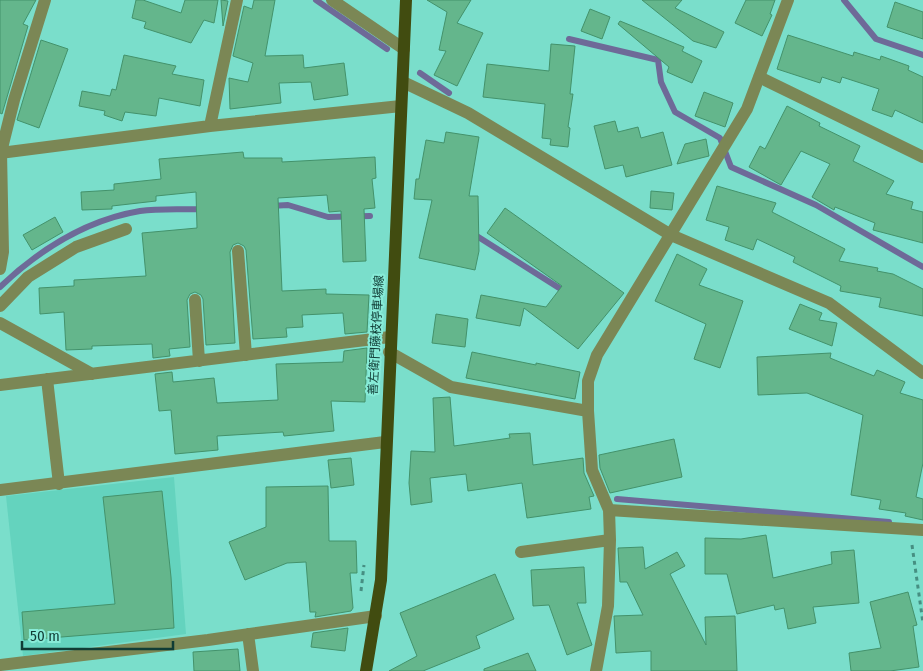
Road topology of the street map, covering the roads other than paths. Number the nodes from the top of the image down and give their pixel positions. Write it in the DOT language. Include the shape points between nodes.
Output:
graph roads {
  1 [pos="45,0"];
  2 [pos="237,0"];
  3 [pos="332,0"];
  4 [pos="406,0"];
  5 [pos="788,0"];
  6 [pos="404,49"];
  7 [pos="759,76"];
  8 [pos="402,82"];
  9 [pos="401,106"];
  10 [pos="210,126"];
  11 [pos="1,152"];
  12 [pos="923,156"];
  13 [pos="126,229"];
  14 [pos="670,235"];
  15 [pos="238,251"];
  16 [pos="0,269"];
  17 [pos="195,300"];
  18 [pos="0,306"];
  19 [pos="0,323"];
  20 [pos="390,337"];
  21 [pos="389,352"];
  22 [pos="246,355"];
  23 [pos="199,361"];
  24 [pos="923,373"];
  25 [pos="92,374"];
  26 [pos="47,379"];
  27 [pos="0,385"];
  28 [pos="588,411"];
  29 [pos="386,442"];
  30 [pos="59,484"];
  31 [pos="0,490"];
  32 [pos="609,510"];
  33 [pos="917,530"];
  34 [pos="610,540"];
  35 [pos="521,552"];
  36 [pos="376,616"];
  37 [pos="248,634"];
  38 [pos="0,665"];
  39 [pos="252,671"];
  40 [pos="366,671"];
  41 [pos="596,671"];
  1 -- 11 [label="street"];
  2 -- 10 [label="street"];
  3 -- 6 [label="street"];
  4 -- 6 [label="main road, 善左衛門藤枝停車場線"];
  5 -- 7 [label="street"];
  6 -- 8 [label="main road, 善左衛門藤枝停車場線"];
  7 -- 12 [label="street"];
  7 -- 14 [label="street" via="747,109"];
  8 -- 9 [label="main road, 善左衛門藤枝停車場線"];
  8 -- 14 [label="street" via="468,112"];
  9 -- 10 [label="street"];
  9 -- 20 [label="main road, 善左衛門藤枝停車場線"];
  10 -- 11 [label="street"];
  11 -- 16 [label="street" via="4,252"];
  13 -- 18 [label="street" via="76,247 28,277"];
  14 -- 24 [label="street" via="830,302"];
  14 -- 28 [label="street" via="597,354 588,381"];
  15 -- 22 [label="street"];
  17 -- 23 [label="street"];
  19 -- 25 [label="street"];
  20 -- 21 [label="main road, 善左衛門藤枝停車場線"];
  20 -- 22 [label="street"];
  21 -- 28 [label="street" via="451,387"];
  21 -- 29 [label="main road, 善左衛門藤枝停車場線"];
  22 -- 23 [label="street"];
  23 -- 25 [label="street"];
  25 -- 26 [label="street"];
  26 -- 27 [label="street"];
  26 -- 30 [label="street"];
  28 -- 32 [label="street" via="592,470"];
  29 -- 30 [label="street"];
  29 -- 36 [label="main road, 善左衛門藤枝停車場線" via="381,580"];
  30 -- 31 [label="street"];
  32 -- 33 [label="street"];
  32 -- 34 [label="street"];
  34 -- 35 [label="street"];
  34 -- 41 [label="street" via="608,606"];
  36 -- 37 [label="street"];
  36 -- 40 [label="main road, 善左衛門藤枝停車場線"];
  37 -- 38 [label="street"];
  37 -- 39 [label="street"];
}
